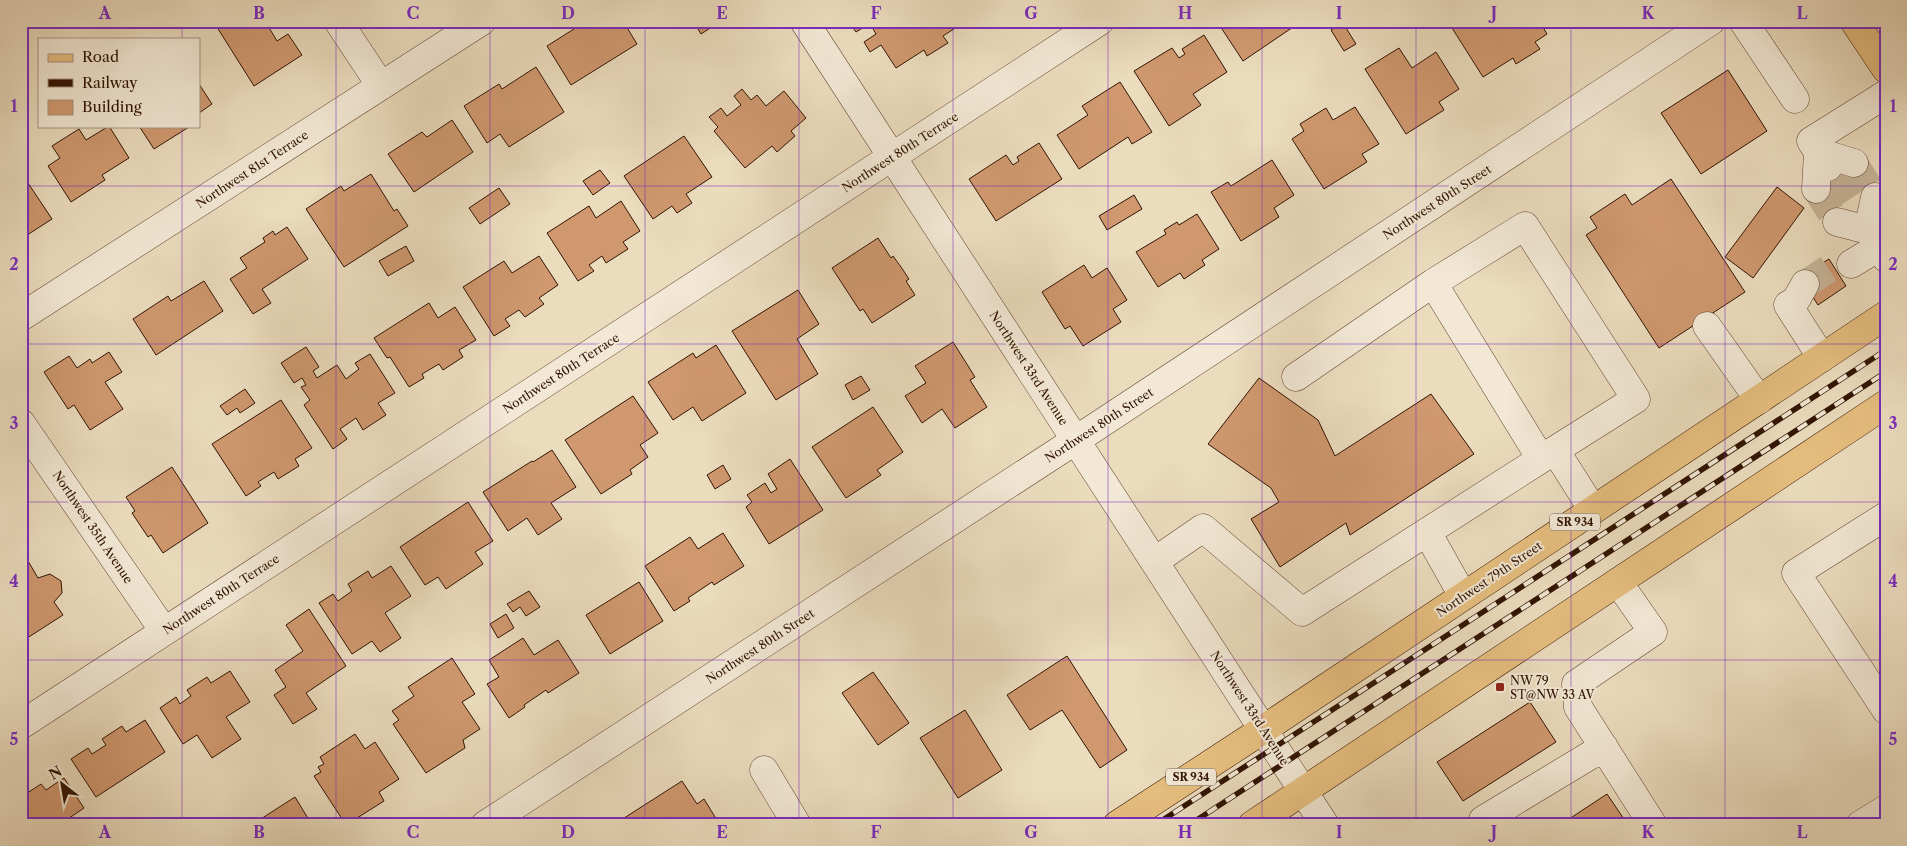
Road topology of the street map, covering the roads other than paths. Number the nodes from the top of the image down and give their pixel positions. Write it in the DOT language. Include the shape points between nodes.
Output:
graph roads {
  1 [pos="338,21"];
  2 [pos="482,21"];
  3 [pos="804,21"];
  4 [pos="1100,21"];
  5 [pos="1711,21"];
  6 [pos="1743,21"];
  7 [pos="1861,24"];
  8 [pos="1886,69"];
  9 [pos="381,86"];
  10 [pos="1886,94"];
  11 [pos="1795,99"];
  12 [pos="1818,152"];
  13 [pos="892,157"];
  14 [pos="1870,228"];
  15 [pos="1842,270"];
  16 [pos="1433,284"];
  17 [pos="1805,294"];
  18 [pos="1886,315"];
  19 [pos="21,317"];
  20 [pos="1707,326"];
  21 [pos="1822,358"];
  22 [pos="1296,377"];
  23 [pos="1758,400"];
  24 [pos="1886,404"];
  25 [pos="21,423"];
  26 [pos="1076,440"];
  27 [pos="1548,454"];
  28 [pos="1594,510"];
  29 [pos="1886,516"];
  30 [pos="1427,532"];
  31 [pos="1155,561"];
  32 [pos="1618,582"];
  33 [pos="1463,596"];
  34 [pos="164,631"];
  35 [pos="1886,710"];
  36 [pos="21,725"];
  37 [pos="1264,729"];
  38 [pos="1604,747"];
  39 [pos="764,770"];
  40 [pos="1303,791"];
  41 [pos="1886,809"];
  42 [pos="485,825"];
  43 [pos="798,825"];
  44 [pos="1117,825"];
  45 [pos="1252,825"];
  46 [pos="1325,825"];
  47 [pos="1482,825"];
  48 [pos="1653,825"];
  49 [pos="1860,825"];
  1 -- 9 [label="street"];
  2 -- 9 [label="street, Northwest 81st Terrace"];
  3 -- 13 [label="street, Northwest 33rd Avenue"];
  4 -- 13 [label="street, Northwest 80th Terrace"];
  5 -- 26 [label="street, Northwest 80th Street"];
  6 -- 11 [label="street"];
  7 -- 8 [label="main road"];
  9 -- 19 [label="street, Northwest 81st Terrace"];
  10 -- 12 [label="street" via="1812,141"];
  12 -- 12 [label="street" via="1835,176"];
  13 -- 26 [label="street, Northwest 33rd Avenue"];
  13 -- 34 [label="street, Northwest 80th Terrace"];
  14 -- 15 [label="street"];
  16 -- 22 [label="street"];
  16 -- 27 [label="street"];
  16 -- 27 [label="street" via="1525,226 1636,400"];
  17 -- 21 [label="street" via="1788,305"];
  18 -- 21 [label="main road, Northwest 79th Street / SR 934"];
  20 -- 23 [label="street"];
  21 -- 23 [label="main road, Northwest 79th Street / SR 934"];
  23 -- 28 [label="main road, Northwest 79th Street / SR 934"];
  24 -- 32 [label="main road"];
  25 -- 34 [label="street, Northwest 35th Avenue"];
  26 -- 31 [label="street, Northwest 33rd Avenue"];
  26 -- 42 [label="street, Northwest 80th Street"];
  27 -- 28 [label="street"];
  27 -- 30 [label="street"];
  28 -- 33 [label="main road, Northwest 79th Street / SR 934"];
  29 -- 35 [label="street" via="1796,573"];
  30 -- 31 [label="street" via="1302,612 1203,528"];
  30 -- 33 [label="street"];
  31 -- 37 [label="street, Northwest 33rd Avenue"];
  32 -- 38 [label="street" via="1653,632 1576,684 1578,707"];
  32 -- 40 [label="main road"];
  33 -- 37 [label="main road, Northwest 79th Street / SR 934"];
  34 -- 36 [label="street, Northwest 80th Terrace"];
  37 -- 40 [label="street, Northwest 33rd Avenue"];
  37 -- 44 [label="main road, Northwest 79th Street / SR 934"];
  38 -- 47 [label="street" via="1483,820"];
  38 -- 48 [label="street"];
  39 -- 43 [label="street"];
  40 -- 45 [label="main road"];
  40 -- 46 [label="street, Northwest 33rd Avenue"];
  41 -- 49 [label="street"];
}
